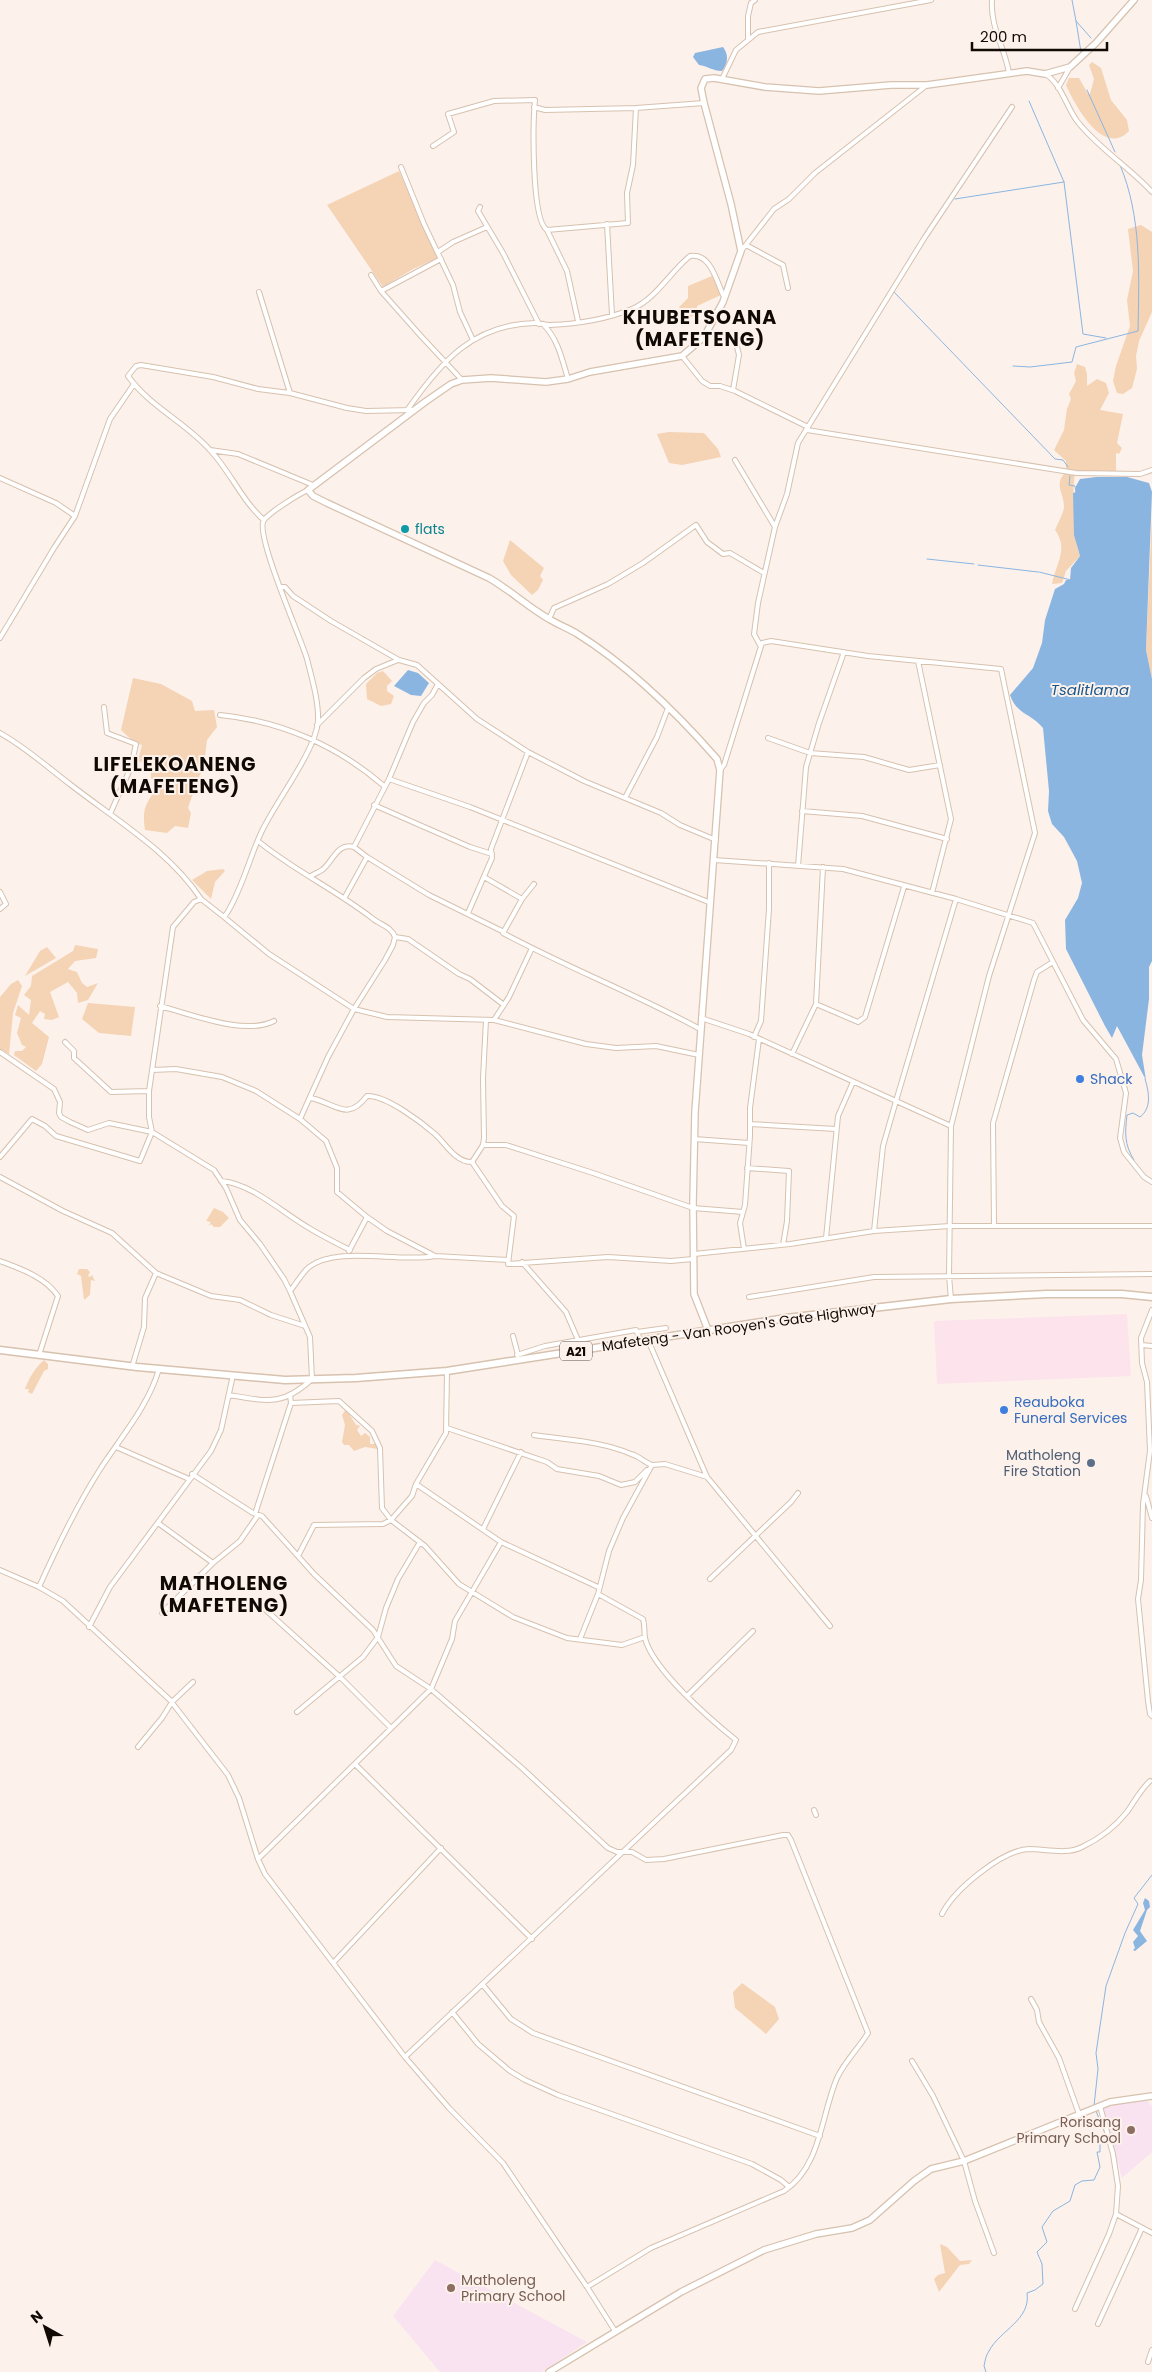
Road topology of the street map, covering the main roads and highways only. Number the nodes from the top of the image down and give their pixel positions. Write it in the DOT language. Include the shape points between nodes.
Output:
graph roads {
  1 [pos="1152,1297"];
  2 [pos="0,1350"];
  1 -- 2 [label="main road, Mafeteng - Van Rooyen's Gate Highway / A21" via="1047,1294 951,1299 830,1312 518,1357 447,1371 312,1379 285,1380 132,1367"];
}
